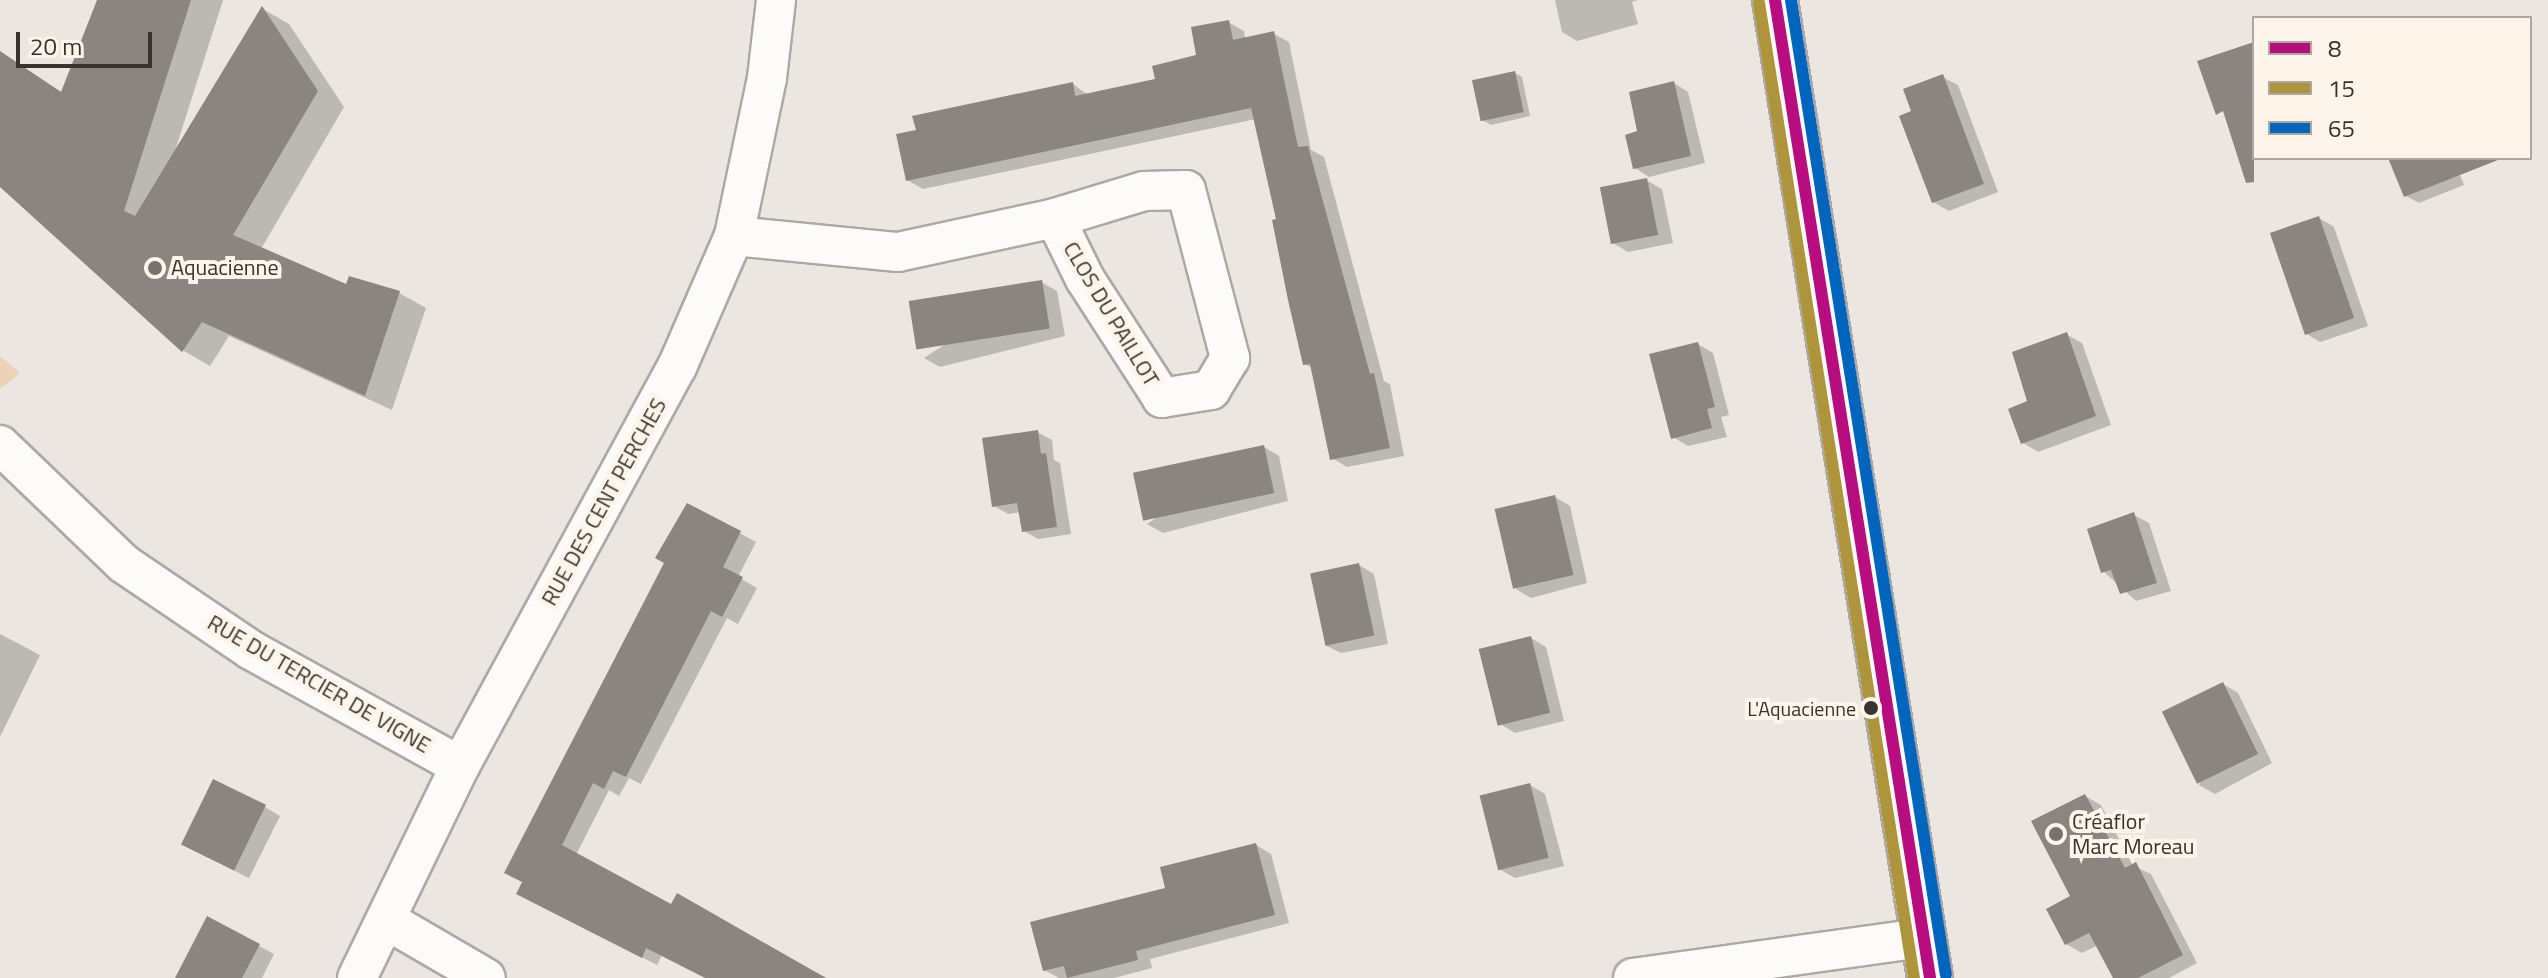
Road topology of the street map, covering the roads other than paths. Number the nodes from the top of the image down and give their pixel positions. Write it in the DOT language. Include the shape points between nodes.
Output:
graph roads {
  1 [pos="776,0"];
  2 [pos="1775,0"];
  3 [pos="1055,218"];
  4 [pos="734,236"];
  5 [pos="0,445"];
  6 [pos="460,766"];
  7 [pos="388,921"];
  8 [pos="1926,958"];
  9 [pos="357,978"];
  10 [pos="486,978"];
  11 [pos="1633,978"];
  1 -- 4 [label="street, RUE DES CENT PERCHES" via="767,78"];
  2 -- 8 [label="main road"];
  3 -- 3 [label="street, CLOS DU PAILLOT" via="1144,191 1186,190 1230,358 1211,390 1162,398 1085,279"];
  3 -- 4 [label="street, CLOS DU PAILLOT" via="898,252"];
  4 -- 6 [label="street, RUE DES CENT PERCHES" via="671,379"];
  5 -- 6 [label="street, RUE DU TERCIER DE VIGNE" via="124,564 251,650"];
  6 -- 7 [label="street, RUE DES CENT PERCHES"];
  7 -- 9 [label="street, RUE DES CENT PERCHES"];
  7 -- 10 [label="street"];
  8 -- 11 [label="street"];
}
